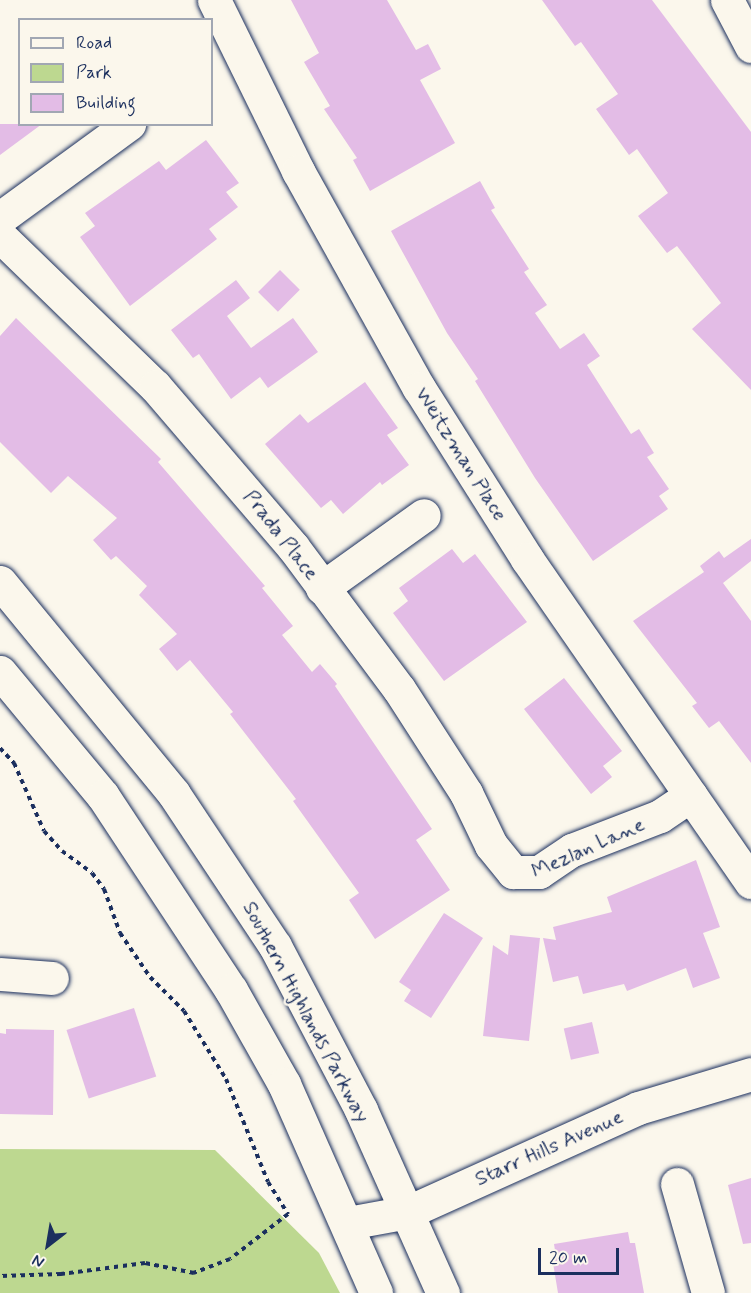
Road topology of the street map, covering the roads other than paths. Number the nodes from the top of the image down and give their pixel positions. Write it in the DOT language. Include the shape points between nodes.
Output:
graph roads {
  1 [pos="214,0"];
  2 [pos="727,0"];
  3 [pos="751,46"];
  4 [pos="127,126"];
  5 [pos="1,235"];
  6 [pos="424,516"];
  7 [pos="0,582"];
  8 [pos="322,588"];
  9 [pos="0,672"];
  10 [pos="691,795"];
  11 [pos="513,872"];
  12 [pos="751,882"];
  13 [pos="0,975"];
  14 [pos="52,978"];
  15 [pos="751,1074"];
  16 [pos="677,1184"];
  17 [pos="408,1212"];
  18 [pos="348,1223"];
  19 [pos="376,1293"];
  20 [pos="443,1293"];
  21 [pos="708,1293"];
  1 -- 10 [label="street, Weitzman Place" via="293,161 419,388 527,559"];
  2 -- 3 [label="street"];
  4 -- 5 [label="street"];
  5 -- 8 [label="street, Prada Place" via="155,386 221,460"];
  6 -- 8 [label="street"];
  7 -- 17 [label="street, Southern Highlands Parkway" via="101,701 228,871 317,1023"];
  8 -- 11 [label="street, Prada Place" via="399,689 466,793 491,845"];
  9 -- 18 [label="street" via="103,796 172,895 284,1084"];
  10 -- 11 [label="street, Mezlan Lane" via="660,816 572,850 539,872"];
  10 -- 12 [label="street, Weitzman Place"];
  13 -- 14 [label="street"];
  15 -- 17 [label="street, Starr Hills Avenue" via="638,1108"];
  16 -- 21 [label="street"];
  17 -- 18 [label="street, Starr Hills Avenue"];
  17 -- 20 [label="street, Southern Highlands Parkway"];
  18 -- 19 [label="street"];
}
